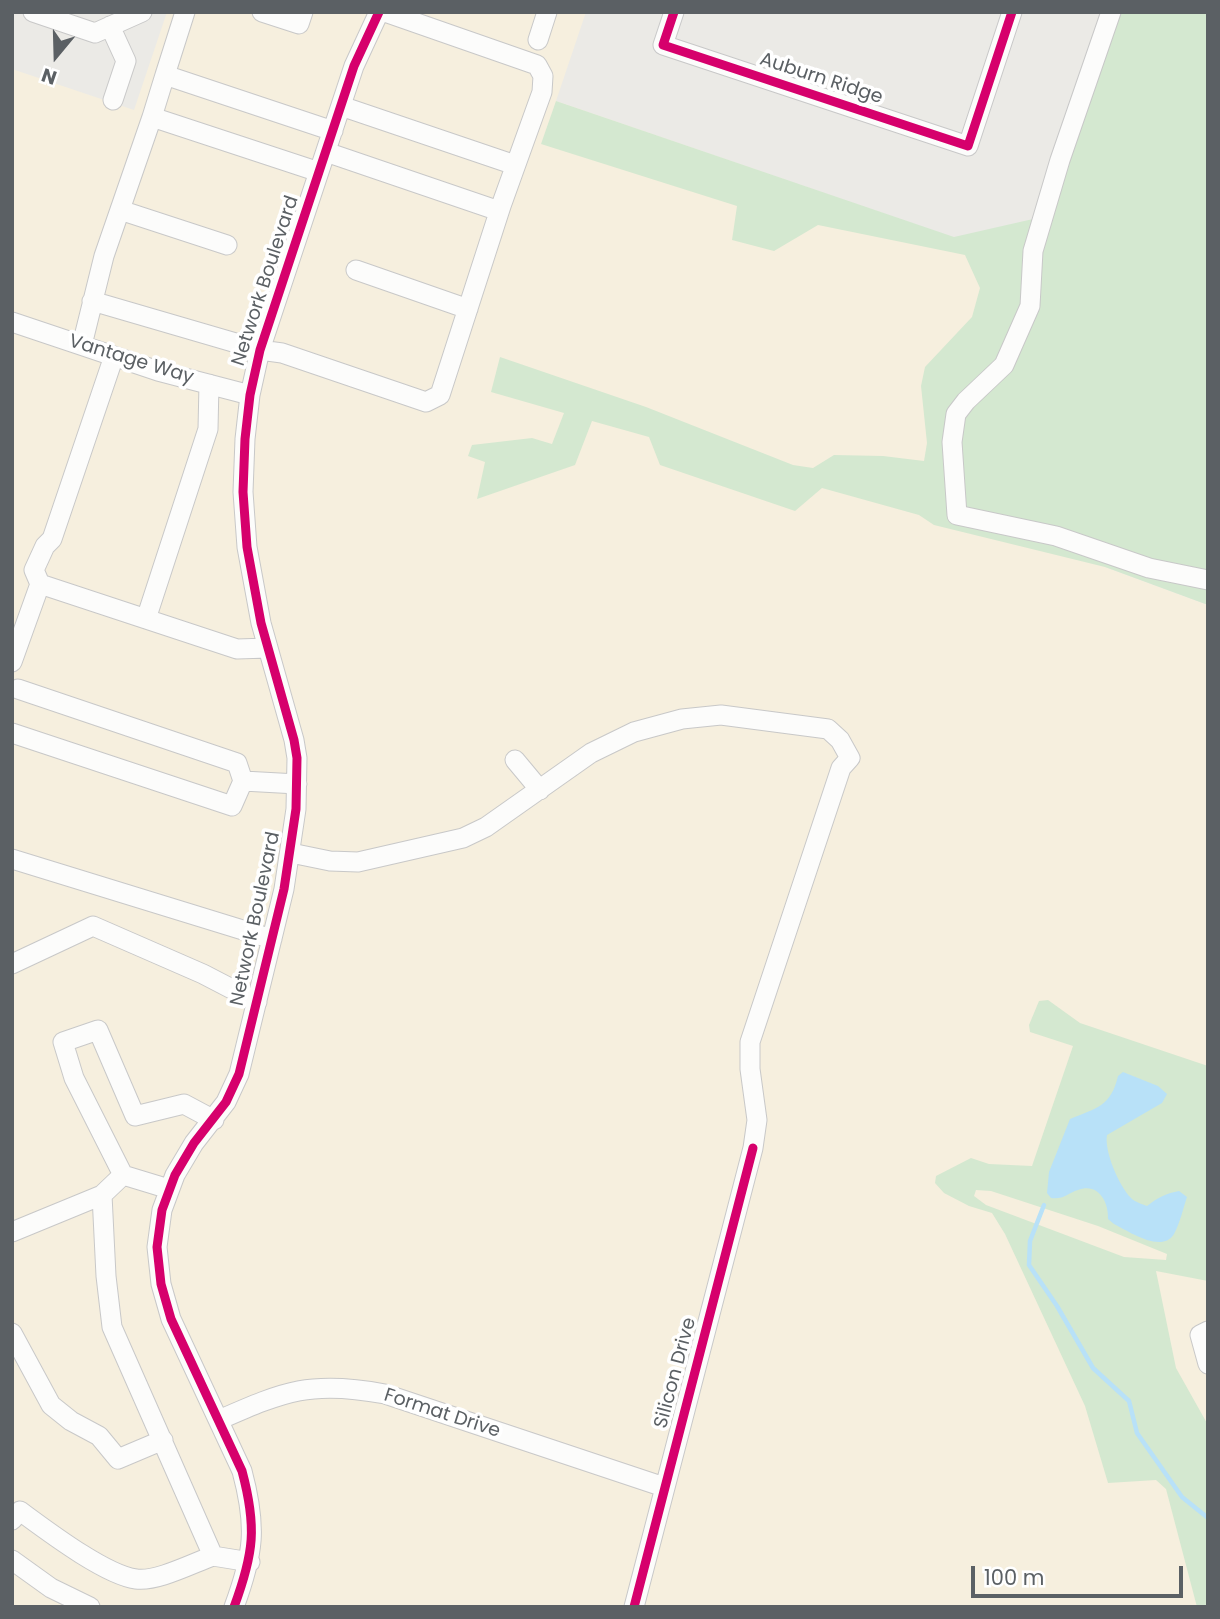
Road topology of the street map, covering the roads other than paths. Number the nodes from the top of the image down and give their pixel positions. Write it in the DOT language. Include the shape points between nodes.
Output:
graph roads {
  1 [pos="33,12"];
  2 [pos="142,12"];
  3 [pos="185,12"];
  4 [pos="262,12"];
  5 [pos="303,12"];
  6 [pos="379,12"];
  7 [pos="384,12"];
  8 [pos="547,12"];
  9 [pos="674,12"];
  10 [pos="1012,12"];
  11 [pos="1111,12"];
  12 [pos="110,26"];
  13 [pos="538,40"];
  14 [pos="164,75"];
  15 [pos="113,100"];
  16 [pos="341,106"];
  17 [pos="152,117"];
  18 [pos="333,131"];
  19 [pos="326,152"];
  20 [pos="515,165"];
  21 [pos="319,172"];
  22 [pos="120,210"];
  23 [pos="499,211"];
  24 [pos="227,245"];
  25 [pos="356,270"];
  26 [pos="92,301"];
  27 [pos="468,309"];
  28 [pos="12,322"];
  29 [pos="82,345"];
  30 [pos="260,350"];
  31 [pos="114,356"];
  32 [pos="209,384"];
  33 [pos="250,395"];
  34 [pos="1208,580"];
  35 [pos="40,584"];
  36 [pos="146,619"];
  37 [pos="268,648"];
  38 [pos="12,662"];
  39 [pos="14,690"];
  40 [pos="12,733"];
  41 [pos="515,760"];
  42 [pos="243,781"];
  43 [pos="297,784"];
  44 [pos="540,790"];
  45 [pos="291,853"];
  46 [pos="12,859"];
  47 [pos="272,939"];
  48 [pos="12,964"];
  49 [pos="257,1002"];
  50 [pos="214,1120"];
  51 [pos="123,1175"];
  52 [pos="169,1189"];
  53 [pos="102,1195"];
  54 [pos="12,1232"];
  55 [pos="1208,1331"];
  56 [pos="12,1332"];
  57 [pos="1208,1364"];
  58 [pos="219,1420"];
  59 [pos="163,1440"];
  60 [pos="664,1487"];
  61 [pos="15,1513"];
  62 [pos="213,1556"];
  63 [pos="12,1560"];
  64 [pos="250,1562"];
  65 [pos="60,1600"];
  66 [pos="90,1607"];
  67 [pos="234,1607"];
  68 [pos="634,1607"];
  1 -- 12 [label="street" via="95,33"];
  2 -- 12 [label="street"];
  3 -- 14 [label="street"];
  4 -- 5 [label="street" via="299,24"];
  6 -- 16 [label="street, Network Boulevard"];
  7 -- 20 [label="street" via="537,65 543,76 542,92"];
  8 -- 13 [label="street"];
  9 -- 10 [label="street, Auburn Ridge" via="663,45 968,146"];
  11 -- 34 [label="street" via="1033,251 1030,306 1004,366 956,414 952,442 957,515 1056,536 1149,568"];
  12 -- 15 [label="street" via="126,61"];
  14 -- 17 [label="street"];
  14 -- 18 [label="street"];
  16 -- 18 [label="street, Network Boulevard"];
  16 -- 20 [label="street"];
  17 -- 21 [label="street"];
  17 -- 22 [label="street"];
  18 -- 19 [label="street, Network Boulevard"];
  19 -- 21 [label="street, Network Boulevard"];
  19 -- 23 [label="street"];
  20 -- 23 [label="street"];
  21 -- 30 [label="street, Network Boulevard"];
  22 -- 24 [label="street"];
  22 -- 26 [label="street"];
  23 -- 27 [label="street"];
  25 -- 27 [label="street"];
  26 -- 29 [label="street"];
  26 -- 30 [label="street"];
  27 -- 30 [label="street" via="440,395 426,402 282,353"];
  28 -- 29 [label="street, Vantage Way"];
  29 -- 31 [label="street, Vantage Way"];
  30 -- 33 [label="street, Network Boulevard"];
  31 -- 32 [label="street, Vantage Way"];
  31 -- 35 [label="street" via="52,539 34,570"];
  32 -- 33 [label="street, Vantage Way"];
  32 -- 36 [label="street" via="208,429"];
  33 -- 37 [label="street, Network Boulevard" via="243,492 251,574"];
  35 -- 36 [label="street"];
  35 -- 38 [label="street"];
  36 -- 37 [label="street" via="237,649"];
  37 -- 43 [label="street, Network Boulevard" via="294,740"];
  39 -- 42 [label="street" via="237,763"];
  40 -- 42 [label="street" via="232,806"];
  41 -- 44 [label="street"];
  42 -- 43 [label="street"];
  43 -- 45 [label="street, Network Boulevard"];
  44 -- 45 [label="street, Silicon Drive" via="463,838 358,862"];
  44 -- 60 [label="street, Silicon Drive" via="592,753 635,732 682,719 721,715 828,730 850,758 841,768 750,1042 757,1120 753,1148"];
  45 -- 47 [label="street, Network Boulevard"];
  46 -- 47 [label="street"];
  47 -- 49 [label="street, Network Boulevard"];
  48 -- 49 [label="street" via="93,926"];
  49 -- 50 [label="street, Network Boulevard" via="239,1074"];
  50 -- 51 [label="street" via="184,1104 135,1116 98,1030 63,1042 74,1078"];
  50 -- 52 [label="street, Network Boulevard" via="184,1158"];
  51 -- 52 [label="street"];
  51 -- 53 [label="street"];
  52 -- 58 [label="street, Network Boulevard" via="159,1228 161,1284 171,1319"];
  53 -- 54 [label="street"];
  53 -- 59 [label="street" via="112,1327"];
  55 -- 57 [label="street" via="1200,1335"];
  56 -- 59 [label="street" via="51,1405 99,1436 118,1460"];
  58 -- 60 [label="street, Format Drive" via="279,1394 350,1387 385,1394"];
  58 -- 64 [label="street, Network Boulevard" via="250,1501"];
  59 -- 62 [label="street"];
  60 -- 68 [label="street, Silicon Drive"];
  61 -- 62 [label="street" via="108,1568 136,1579 153,1578"];
  62 -- 64 [label="street"];
  63 -- 65 [label="street"];
  64 -- 67 [label="street, Network Boulevard"];
  65 -- 66 [label="street"];
}
